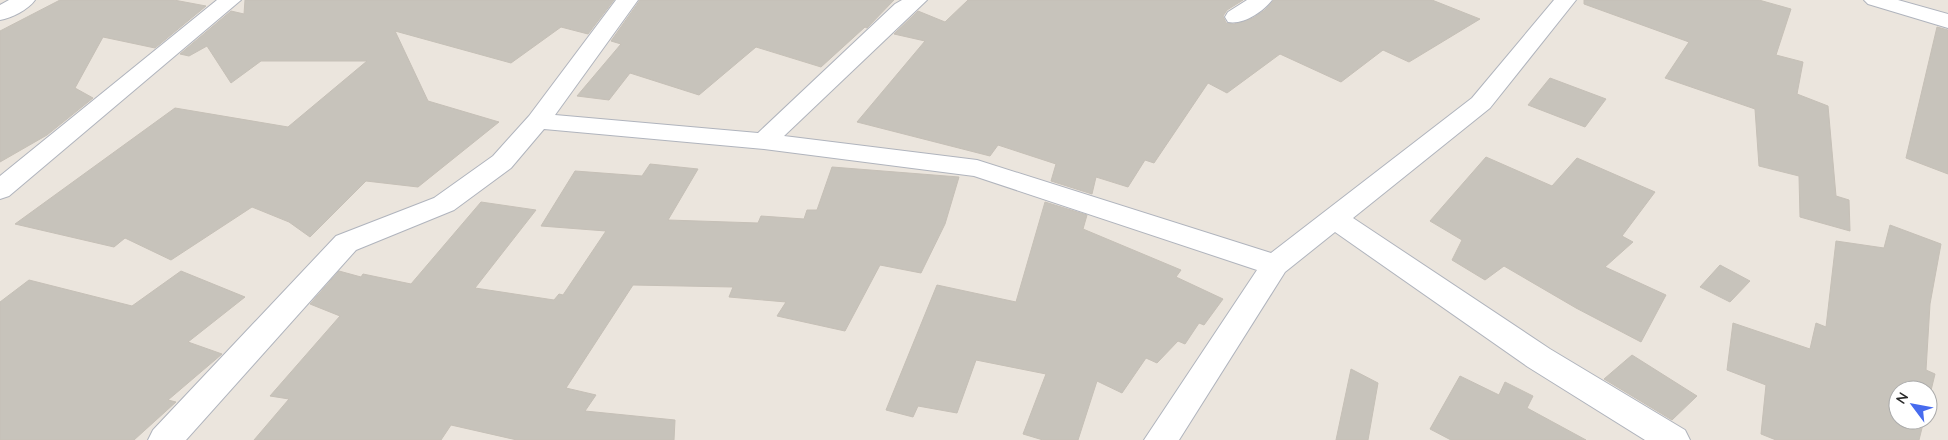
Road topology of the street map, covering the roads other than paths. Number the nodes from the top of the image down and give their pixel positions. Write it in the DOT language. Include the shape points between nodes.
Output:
graph roads {
  1 [pos="24,0"];
  2 [pos="230,0"];
  3 [pos="627,0"];
  4 [pos="916,0"];
  5 [pos="1261,0"];
  6 [pos="1565,0"];
  7 [pos="1875,0"];
  8 [pos="0,14"];
  9 [pos="1236,17"];
  10 [pos="1948,21"];
  11 [pos="538,121"];
  12 [pos="764,141"];
  13 [pos="0,190"];
  14 [pos="1335,220"];
  15 [pos="1275,265"];
  16 [pos="165,440"];
  17 [pos="1161,440"];
  18 [pos="1673,440"];
  1 -- 8 [label="street"];
  2 -- 13 [label="street"];
  3 -- 11 [label="street"];
  4 -- 12 [label="street"];
  5 -- 9 [label="street"];
  6 -- 14 [label="street" via="1481,103"];
  7 -- 10 [label="street"];
  11 -- 12 [label="street"];
  11 -- 16 [label="street" via="502,162 444,204 346,243"];
  12 -- 15 [label="street" via="977,168"];
  14 -- 15 [label="street"];
  14 -- 18 [label="street" via="1539,358"];
  15 -- 17 [label="street"];
}
